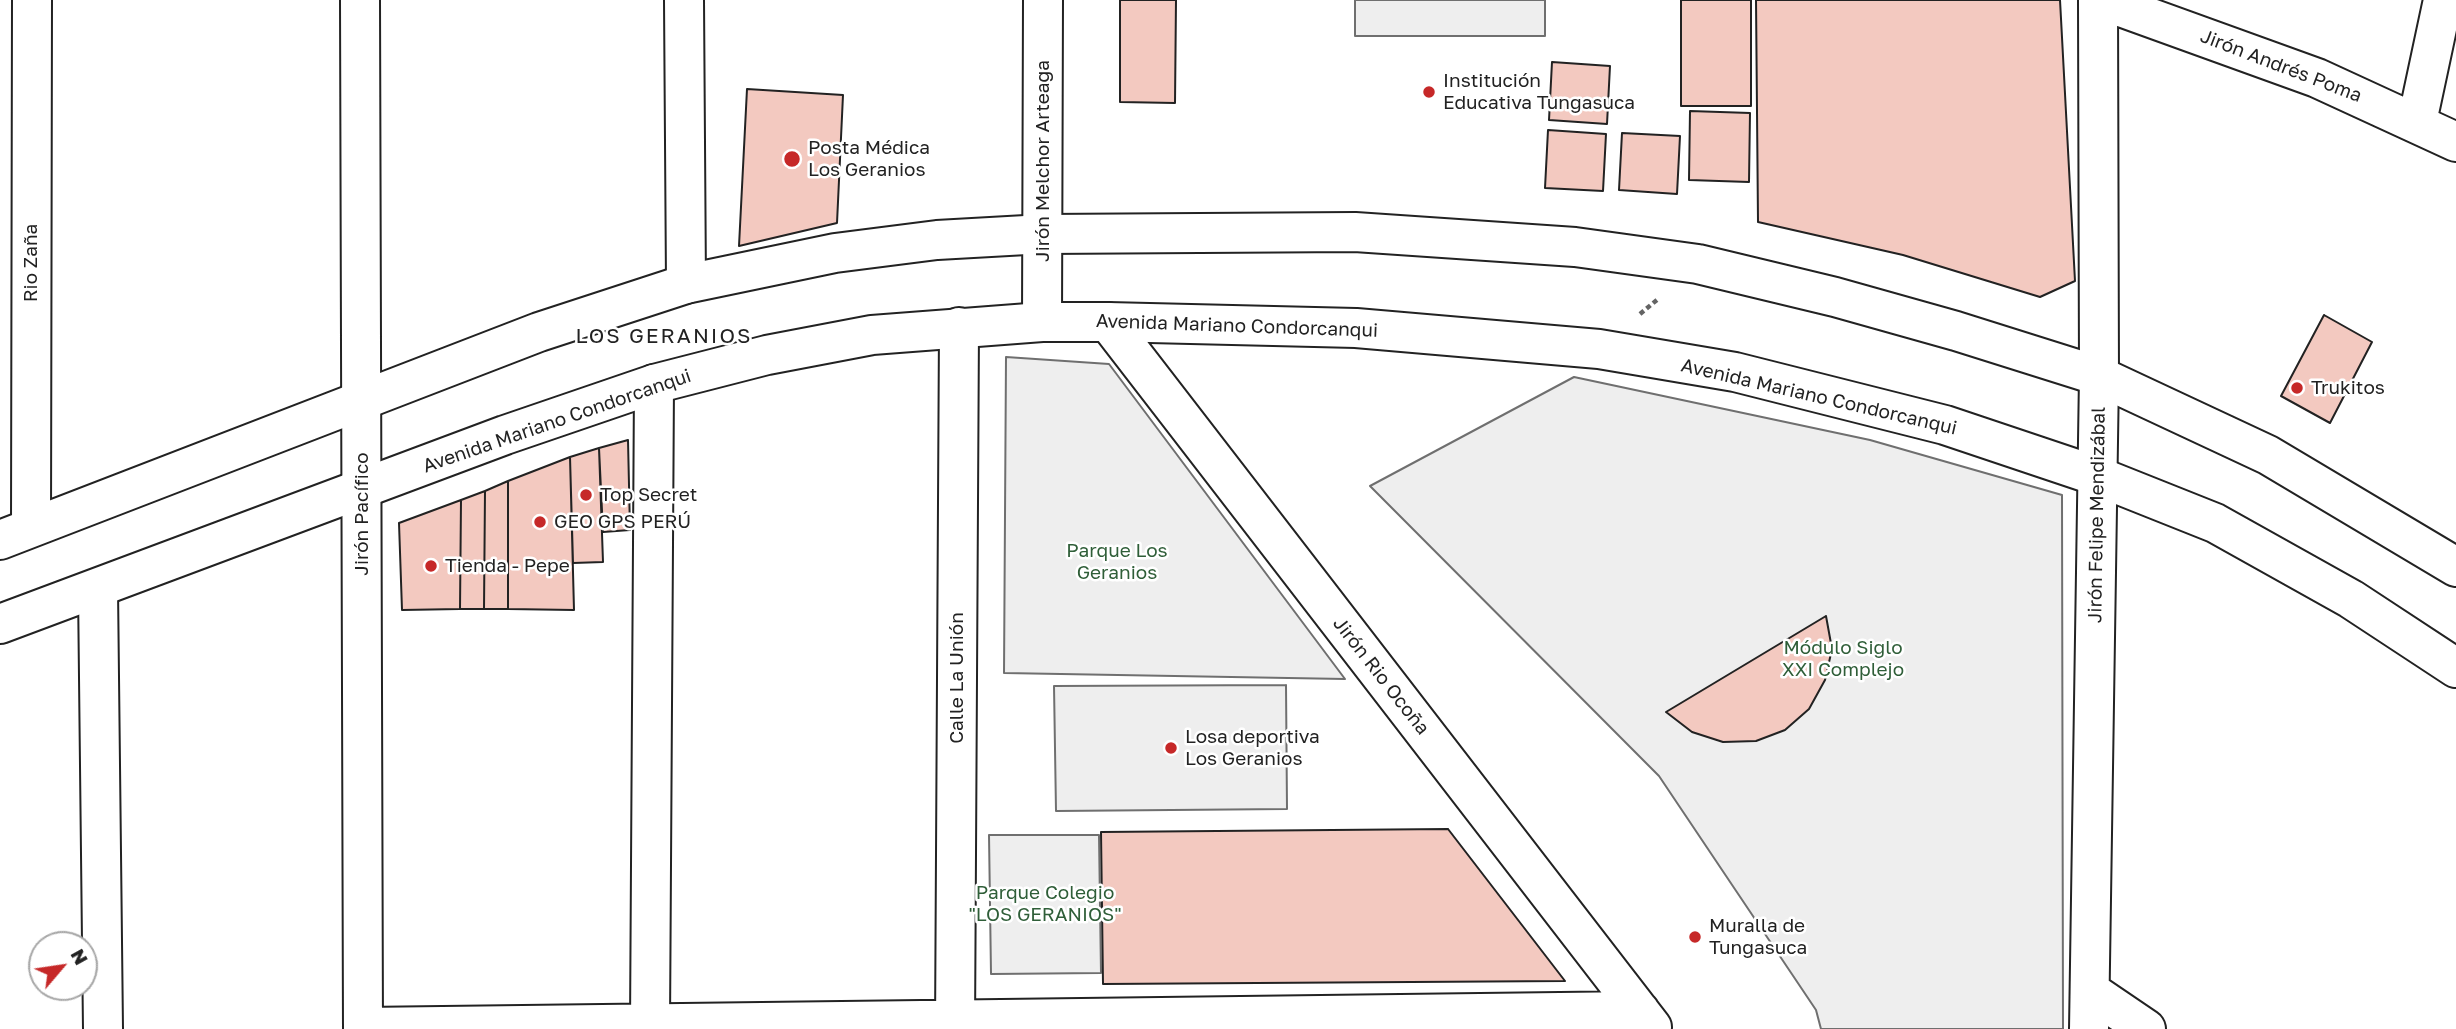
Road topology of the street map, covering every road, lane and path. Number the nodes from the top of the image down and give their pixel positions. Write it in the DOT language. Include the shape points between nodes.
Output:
graph roads {
  1 [pos="32,0"];
  2 [pos="360,0"];
  3 [pos="684,0"];
  4 [pos="1043,0"];
  5 [pos="2100,0"];
  6 [pos="2443,0"];
  7 [pos="2417,121"];
  8 [pos="2456,142"];
  9 [pos="1044,233"];
  10 [pos="1698,264"];
  11 [pos="686,284"];
  12 [pos="1042,322"];
  13 [pos="1108,323"];
  14 [pos="959,327"];
  15 [pos="16,340"];
  16 [pos="1599,349"];
  17 [pos="2099,376"];
  18 [pos="654,384"];
  19 [pos="361,401"];
  20 [pos="2097,476"];
  21 [pos="362,488"];
  22 [pos="15,533"];
  23 [pos="2456,566"];
  24 [pos="98,589"];
  25 [pos="0,624"];
  26 [pos="2456,668"];
  27 [pos="2090,991"];
  28 [pos="1647,1020"];
  29 [pos="650,1024"];
  30 [pos="955,1024"];
  31 [pos="363,1028"];
  32 [pos="103,1029"];
  33 [pos="2089,1029"];
  34 [pos="2146,1029"];
  1 -- 15 [label="street, Rio Zaña"];
  2 -- 19 [label="street, Jirón Pacífico"];
  3 -- 11 [label="street"];
  4 -- 9 [label="street, Jirón Melchor Arteaga"];
  5 -- 7 [label="street, Jirón Andrés Poma" via="2305,73"];
  5 -- 17 [label="street, Jirón Felipe Mendizábal"];
  6 -- 7 [label="street"];
  7 -- 8 [label="street, Jirón Andrés Poma"];
  9 -- 10 [label="street" via="1355,232 1575,247"];
  9 -- 11 [label="street" via="835,253"];
  9 -- 12 [label="street, Jirón Melchor Arteaga"];
  10 -- 16 [label="path"];
  10 -- 17 [label="street" via="1835,297"];
  11 -- 19 [label="street" via="539,332"];
  12 -- 13 [label="street, Avenida Mariano Condorcanqui"];
  12 -- 14 [label="street, Avenida Mariano Condorcanqui"];
  13 -- 16 [label="street, Avenida Mariano Condorcanqui" via="1356,328"];
  13 -- 28 [label="street, Jirón Rio Ocoña"];
  14 -- 18 [label="street, Avenida Mariano Condorcanqui" via="872,335 767,355"];
  14 -- 30 [label="street, Calle La Unión"];
  15 -- 22 [label="street, Rio Zaña"];
  16 -- 20 [label="street, Avenida Mariano Condorcanqui" via="1735,372 1945,425"];
  17 -- 20 [label="street, Jirón Felipe Mendizábal"];
  17 -- 23 [label="street" via="2268,455"];
  18 -- 21 [label="street, Avenida Mariano Condorcanqui"];
  18 -- 29 [label="street"];
  19 -- 21 [label="street, Jirón Pacífico"];
  19 -- 22 [label="street"];
  20 -- 26 [label="street, Avenida Mariano Condorcanqui" via="2215,523 2351,598"];
  20 -- 27 [label="street, Jirón Felipe Mendizábal"];
  21 -- 24 [label="street, Avenida Mariano Condorcanqui"];
  21 -- 31 [label="street, Jirón Pacífico"];
  24 -- 25 [label="street, Avenida Mariano Condorcanqui"];
  24 -- 32 [label="street"];
  27 -- 33 [label="street, Jirón Felipe Mendizábal"];
  27 -- 34 [label="street"];
  28 -- 30 [label="street"];
  29 -- 30 [label="street"];
  29 -- 31 [label="street"];
}
